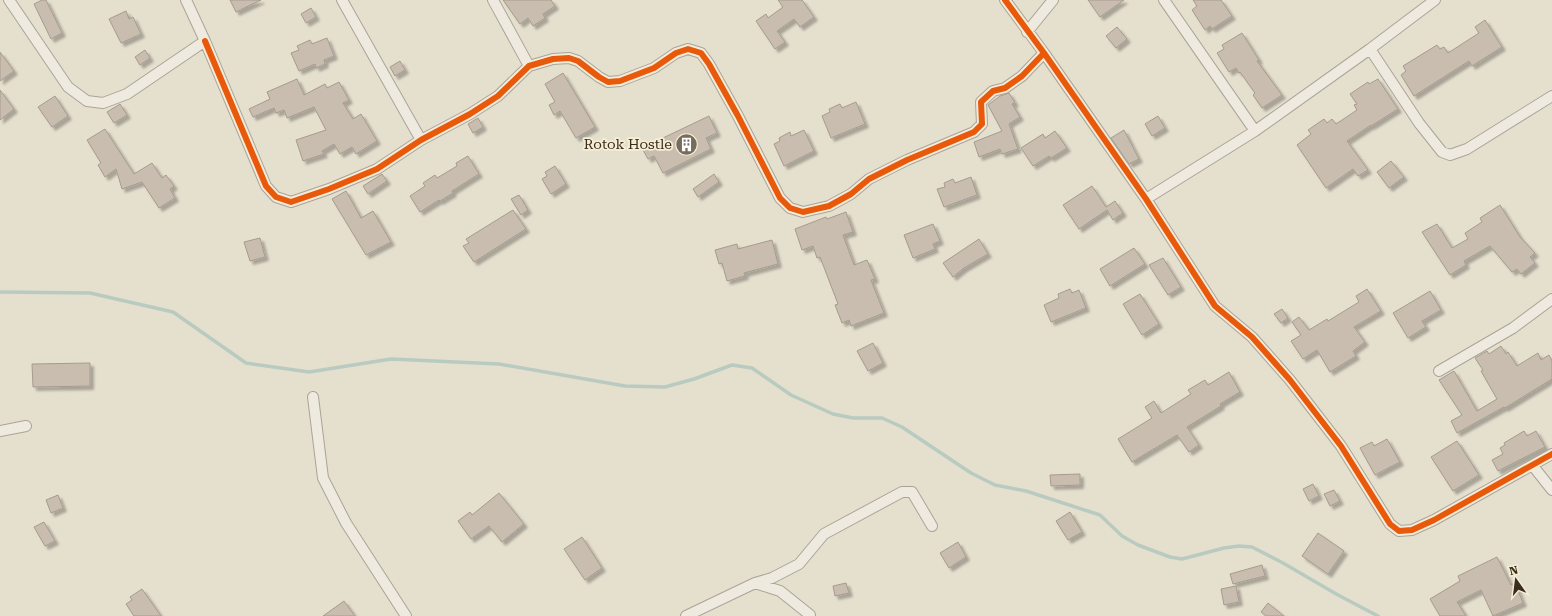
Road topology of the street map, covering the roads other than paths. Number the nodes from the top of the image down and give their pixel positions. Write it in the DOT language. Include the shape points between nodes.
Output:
graph roads {
  1 [pos="8,0"];
  2 [pos="186,0"];
  3 [pos="342,0"];
  4 [pos="493,0"];
  5 [pos="1005,0"];
  6 [pos="1053,0"];
  7 [pos="1164,0"];
  8 [pos="1435,0"];
  9 [pos="1027,32"];
  10 [pos="205,41"];
  11 [pos="1370,49"];
  12 [pos="1044,53"];
  13 [pos="529,66"];
  14 [pos="1552,96"];
  15 [pos="1255,131"];
  16 [pos="421,140"];
  17 [pos="1146,199"];
  18 [pos="1552,299"];
  19 [pos="1438,371"];
  20 [pos="313,397"];
  21 [pos="26,426"];
  22 [pos="0,431"];
  23 [pos="1552,454"];
  24 [pos="1533,466"];
  25 [pos="1552,490"];
  26 [pos="932,526"];
  27 [pos="755,583"];
  28 [pos="810,615"];
  29 [pos="406,616"];
  30 [pos="686,616"];
  1 -- 10 [label="street" via="68,87 88,101 103,103 127,94"];
  2 -- 10 [label="street"];
  3 -- 16 [label="street"];
  4 -- 13 [label="street"];
  5 -- 9 [label="street"];
  6 -- 9 [label="street"];
  7 -- 15 [label="street"];
  8 -- 11 [label="street"];
  9 -- 12 [label="street"];
  10 -- 16 [label="street" via="266,186 276,197 290,202 329,189 377,168"];
  11 -- 14 [label="street" via="1419,123 1442,152 1450,155 1467,149"];
  11 -- 15 [label="street"];
  12 -- 13 [label="street" via="1022,76 1005,88 993,91 981,102 982,124 974,132 869,178 851,194 829,206 803,212 790,208 780,198 738,116 701,53 688,50 676,53 654,68 620,82 608,82 599,78 578,61 569,58 553,59"];
  12 -- 17 [label="street"];
  13 -- 16 [label="street" via="498,96"];
  15 -- 17 [label="street"];
  17 -- 24 [label="street" via="1215,306 1252,337 1290,380 1341,446 1390,524 1399,531 1412,530 1434,520"];
  18 -- 19 [label="street" via="1513,328"];
  20 -- 29 [label="street" via="324,478 346,523"];
  21 -- 22 [label="street"];
  23 -- 24 [label="street"];
  24 -- 25 [label="street"];
  26 -- 27 [label="street" via="912,492 902,492 824,534 799,564 772,578"];
  27 -- 28 [label="street" via="780,591"];
  27 -- 30 [label="street"];
}
